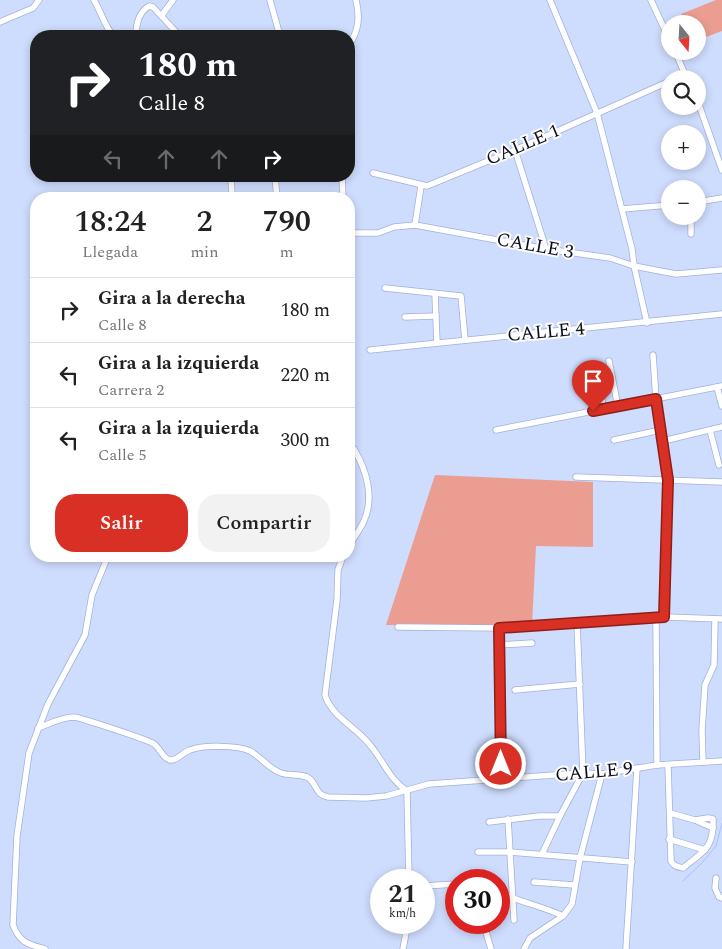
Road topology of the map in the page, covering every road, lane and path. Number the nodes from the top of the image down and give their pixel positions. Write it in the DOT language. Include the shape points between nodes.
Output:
graph roads {
  1 [pos="38,0"];
  2 [pos="94,0"];
  3 [pos="173,0"];
  4 [pos="270,0"];
  5 [pos="356,0"];
  6 [pos="550,0"];
  7 [pos="651,0"];
  8 [pos="162,15"];
  9 [pos="0,22"];
  10 [pos="661,22"];
  11 [pos="108,30"];
  12 [pos="136,30"];
  13 [pos="174,30"];
  14 [pos="278,30"];
  15 [pos="355,35"];
  16 [pos="661,85"];
  17 [pos="597,113"];
  18 [pos="703,115"];
  19 [pos="515,150"];
  20 [pos="722,170"];
  21 [pos="373,173"];
  22 [pos="421,186"];
  23 [pos="722,198"];
  24 [pos="706,201"];
  25 [pos="661,206"];
  26 [pos="622,210"];
  27 [pos="415,224"];
  28 [pos="692,225"];
  29 [pos="355,233"];
  30 [pos="691,234"];
  31 [pos="546,249"];
  32 [pos="634,266"];
  33 [pos="722,270"];
  34 [pos="384,288"];
  35 [pos="435,294"];
  36 [pos="722,314"];
  37 [pos="436,316"];
  38 [pos="405,317"];
  39 [pos="647,323"];
  40 [pos="465,340"];
  41 [pos="437,343"];
  42 [pos="370,350"];
  43 [pos="653,355"];
  44 [pos="609,361"];
  45 [pos="597,376"];
  46 [pos="586,380"];
  47 [pos="720,387"];
  48 [pos="656,399"];
  49 [pos="722,406"];
  50 [pos="618,407"];
  51 [pos="604,410"];
  52 [pos="593,411"];
  53 [pos="722,427"];
  54 [pos="496,430"];
  55 [pos="661,430"];
  56 [pos="710,430"];
  57 [pos="614,440"];
  58 [pos="663,441"];
  59 [pos="355,451"];
  60 [pos="719,465"];
  61 [pos="576,478"];
  62 [pos="668,480"];
  63 [pos="722,482"];
  64 [pos="355,536"];
  65 [pos="105,562"];
  66 [pos="341,562"];
  67 [pos="664,617"];
  68 [pos="656,618"];
  69 [pos="719,619"];
  70 [pos="577,623"];
  71 [pos="398,627"];
  72 [pos="499,628"];
  73 [pos="532,643"];
  74 [pos="498,645"];
  75 [pos="580,684"];
  76 [pos="515,690"];
  77 [pos="38,728"];
  78 [pos="722,761"];
  79 [pos="703,762"];
  80 [pos="657,765"];
  81 [pos="668,765"];
  82 [pos="637,768"];
  83 [pos="583,773"];
  84 [pos="602,774"];
  85 [pos="501,780"];
  86 [pos="406,791"];
  87 [pos="670,813"];
  88 [pos="560,816"];
  89 [pos="508,820"];
  90 [pos="489,822"];
  91 [pos="670,839"];
  92 [pos="705,850"];
  93 [pos="478,852"];
  94 [pos="510,852"];
  95 [pos="542,854"];
  96 [pos="580,858"];
  97 [pos="632,862"];
  98 [pos="409,869"];
  99 [pos="716,878"];
  100 [pos="534,882"];
  101 [pos="574,884"];
  102 [pos="722,898"];
  103 [pos="512,899"];
  104 [pos="563,916"];
  105 [pos="514,920"];
  106 [pos="406,934"];
  107 [pos="486,934"];
  108 [pos="45,949"];
  109 [pos="403,949"];
  110 [pos="490,949"];
  111 [pos="524,949"];
  112 [pos="626,949"];
  1 -- 9 [label="street" via="33,8"];
  2 -- 11 [label="street"];
  3 -- 8 [label="street"];
  4 -- 14 [label="street"];
  5 -- 15 [label="street" via="359,14"];
  6 -- 17 [label="street"];
  7 -- 10 [label="street"];
  8 -- 12 [label="street" via="153,6 148,6 143,9"];
  8 -- 13 [label="street"];
  16 -- 17 [label="street, CALLE 1"];
  17 -- 19 [label="street, CALLE 1"];
  17 -- 26 [label="street"];
  18 -- 20 [label="street"];
  19 -- 22 [label="street, CALLE 1"];
  19 -- 31 [label="street"];
  21 -- 22 [label="street"];
  22 -- 27 [label="street"];
  23 -- 24 [label="street"];
  25 -- 26 [label="street"];
  26 -- 32 [label="street"];
  27 -- 29 [label="street, CALLE 3" via="378,233"];
  27 -- 31 [label="street, CALLE 3"];
  28 -- 30 [label="street"];
  31 -- 32 [label="street, CALLE 3" via="610,258"];
  32 -- 33 [label="street, CALLE 3" via="676,274"];
  32 -- 39 [label="street"];
  34 -- 35 [label="street"];
  35 -- 37 [label="street"];
  35 -- 40 [label="street" via="461,296"];
  36 -- 39 [label="street, CALLE 4"];
  37 -- 38 [label="street"];
  37 -- 41 [label="street"];
  39 -- 40 [label="street, CALLE 4"];
  40 -- 41 [label="street, CALLE 4"];
  41 -- 42 [label="street, CALLE 4"];
  43 -- 48 [label="street"];
  44 -- 50 [label="street"];
  45 -- 51 [label="street"];
  46 -- 52 [label="street"];
  47 -- 48 [label="street"];
  47 -- 49 [label="street"];
  48 -- 50 [label="street"];
  48 -- 55 [label="street"];
  50 -- 51 [label="street"];
  51 -- 52 [label="street"];
  52 -- 54 [label="street"];
  53 -- 56 [label="street"];
  55 -- 57 [label="street"];
  55 -- 58 [label="street"];
  56 -- 58 [label="street"];
  56 -- 60 [label="street"];
  58 -- 62 [label="street"];
  59 -- 64 [label="street" via="369,488 369,504"];
  61 -- 62 [label="street"];
  62 -- 63 [label="street"];
  62 -- 67 [label="street"];
  65 -- 77 [label="street" via="92,594 85,635"];
  66 -- 86 [label="street" via="325,695 327,702 370,744 397,784"];
  67 -- 68 [label="street"];
  67 -- 69 [label="street"];
  68 -- 70 [label="street"];
  68 -- 80 [label="street"];
  69 -- 79 [label="street" via="714,665 705,685"];
  70 -- 72 [label="street"];
  70 -- 75 [label="street"];
  71 -- 72 [label="street"];
  72 -- 74 [label="street"];
  73 -- 74 [label="street"];
  74 -- 85 [label="street"];
  75 -- 76 [label="street"];
  75 -- 83 [label="street"];
  77 -- 86 [label="street, CALLE 9" via="75,717 152,743 170,760 191,749 210,746 245,749 279,773 310,779 322,796 366,798"];
  77 -- 108 [label="street" via="27,760 17,836 13,925 21,940"];
  78 -- 79 [label="street, CALLE 9"];
  79 -- 81 [label="street, CALLE 9"];
  80 -- 81 [label="street, CALLE 9"];
  80 -- 82 [label="street, CALLE 9"];
  81 -- 87 [label="street"];
  82 -- 84 [label="street, CALLE 9"];
  82 -- 97 [label="street"];
  83 -- 84 [label="street, CALLE 9"];
  83 -- 85 [label="street, CALLE 9"];
  83 -- 88 [label="street"];
  84 -- 96 [label="street"];
  85 -- 86 [label="street, CALLE 9" via="430,784"];
  86 -- 98 [label="street"];
  87 -- 91 [label="street"];
  87 -- 92 [label="street" via="695,820 712,818 712,839"];
  88 -- 89 [label="street"];
  88 -- 95 [label="street"];
  89 -- 90 [label="street"];
  89 -- 94 [label="street"];
  91 -- 92 [label="street"];
  91 -- 92 [label="street" via="671,861 679,868"];
  93 -- 94 [label="street"];
  94 -- 95 [label="street"];
  94 -- 103 [label="street"];
  95 -- 96 [label="street"];
  96 -- 97 [label="street"];
  96 -- 101 [label="street"];
  97 -- 112 [label="street"];
  99 -- 102 [label="street" via="715,888"];
  100 -- 101 [label="street"];
  101 -- 104 [label="street" via="572,904"];
  103 -- 104 [label="street"];
  103 -- 105 [label="street"];
  104 -- 111 [label="street" via="530,938"];
  106 -- 109 [label="street"];
  107 -- 110 [label="street"];
}
